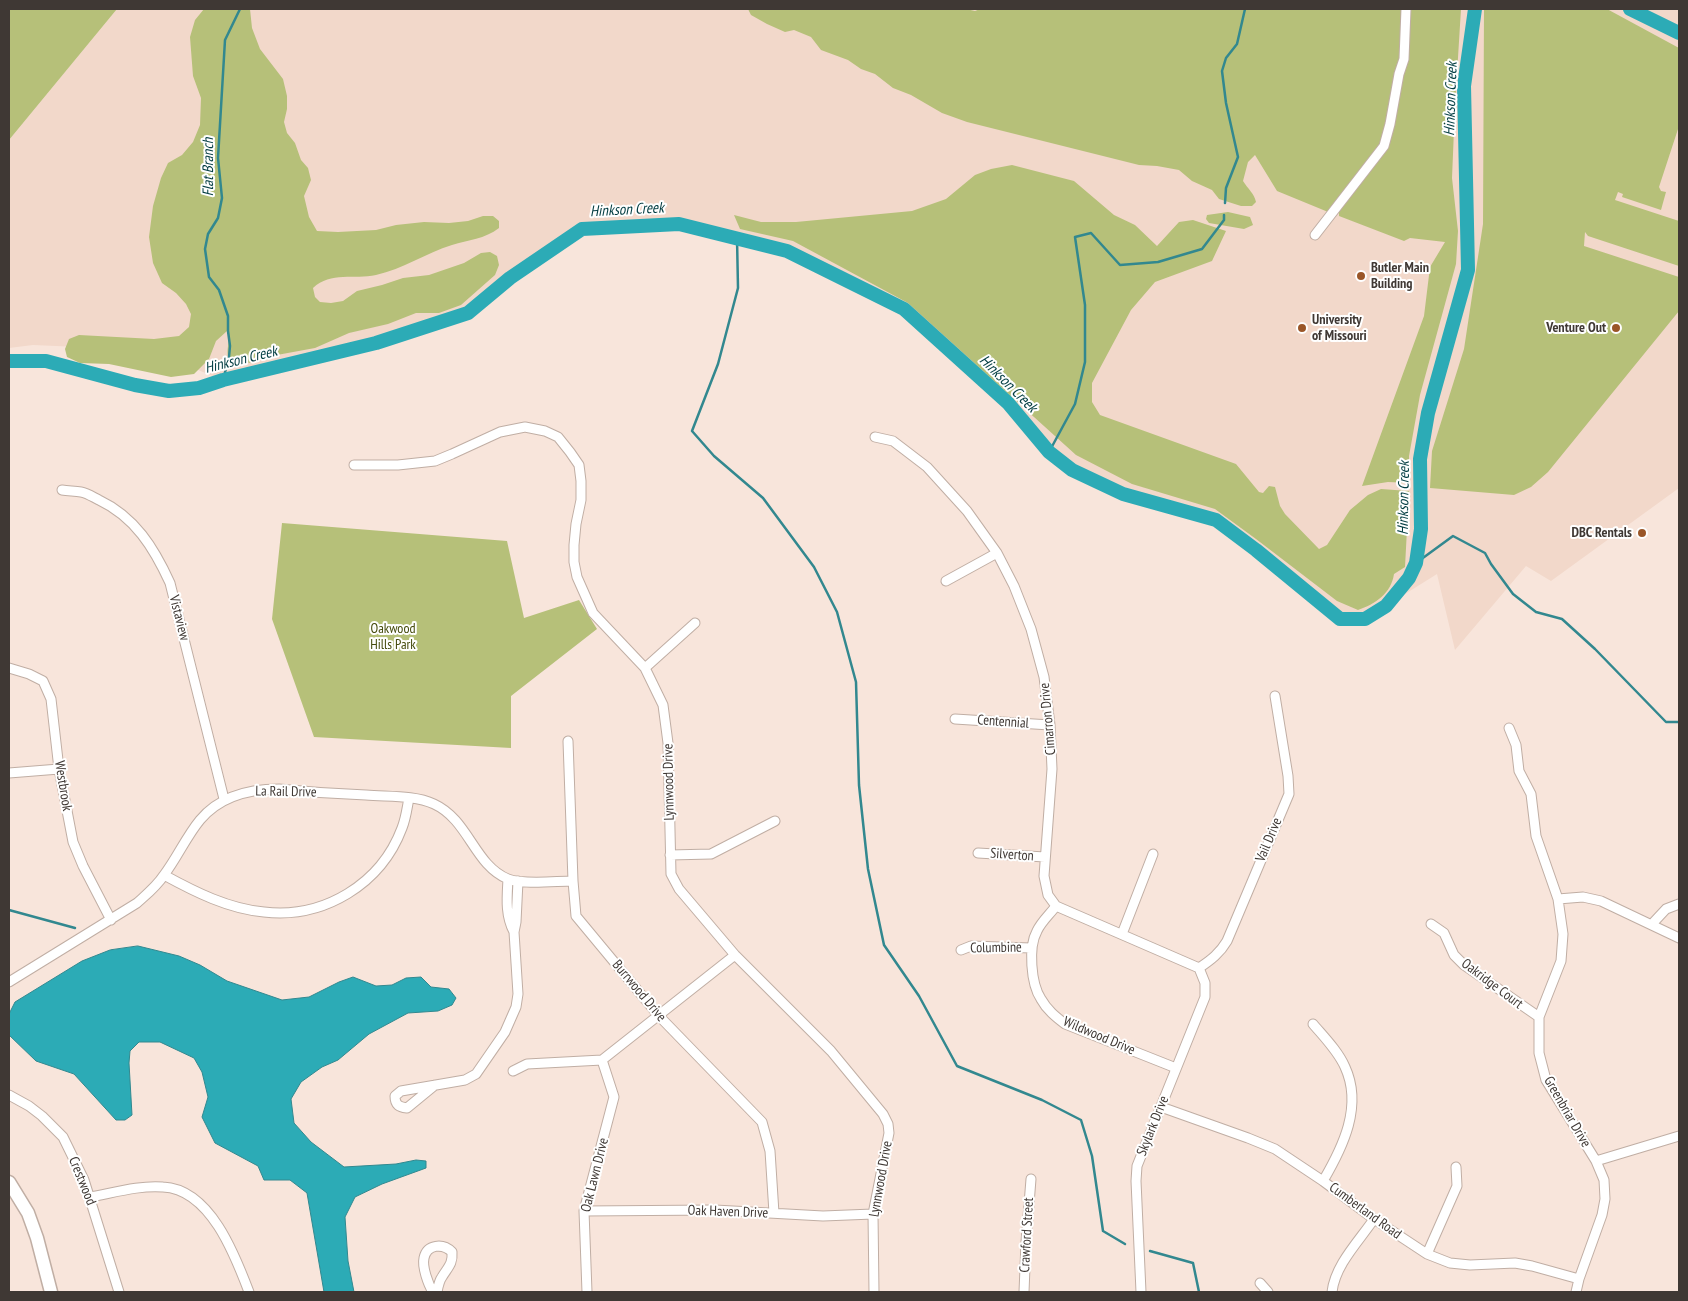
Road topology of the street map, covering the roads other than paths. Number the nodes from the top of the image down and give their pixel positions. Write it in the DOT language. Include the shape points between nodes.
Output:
graph roads {
  1 [pos="1406,9"];
  2 [pos="1315,235"];
  3 [pos="875,437"];
  4 [pos="354,465"];
  5 [pos="62,490"];
  6 [pos="997,553"];
  7 [pos="946,581"];
  8 [pos="695,623"];
  9 [pos="9,668"];
  10 [pos="645,668"];
  11 [pos="1275,696"];
  12 [pos="956,719"];
  13 [pos="1050,725"];
  14 [pos="1509,728"];
  15 [pos="568,741"];
  16 [pos="59,769"];
  17 [pos="9,773"];
  18 [pos="409,798"];
  19 [pos="224,799"];
  20 [pos="775,821"];
  21 [pos="978,853"];
  22 [pos="670,854"];
  23 [pos="1153,854"];
  24 [pos="1045,857"];
  25 [pos="164,875"];
  26 [pos="508,879"];
  27 [pos="518,881"];
  28 [pos="573,881"];
  29 [pos="1558,899"];
  30 [pos="1679,904"];
  31 [pos="1056,906"];
  32 [pos="111,920"];
  33 [pos="1431,924"];
  34 [pos="1652,924"];
  35 [pos="514,932"];
  36 [pos="1122,934"];
  37 [pos="1679,938"];
  38 [pos="1031,948"];
  39 [pos="962,950"];
  40 [pos="736,955"];
  41 [pos="1199,968"];
  42 [pos="9,982"];
  43 [pos="659,1016"];
  44 [pos="1539,1017"];
  45 [pos="1313,1024"];
  46 [pos="602,1060"];
  47 [pos="1176,1068"];
  48 [pos="513,1070"];
  49 [pos="436,1085"];
  50 [pos="9,1095"];
  51 [pos="1161,1107"];
  52 [pos="1679,1136"];
  53 [pos="1596,1161"];
  54 [pos="1456,1168"];
  55 [pos="1031,1179"];
  56 [pos="1323,1181"];
  57 [pos="9,1182"];
  58 [pos="90,1197"];
  59 [pos="584,1211"];
  60 [pos="774,1214"];
  61 [pos="873,1214"];
  62 [pos="1374,1220"];
  63 [pos="1427,1254"];
  64 [pos="1579,1278"];
  65 [pos="1260,1284"];
  66 [pos="51,1292"];
  67 [pos="119,1292"];
  68 [pos="249,1292"];
  69 [pos="433,1292"];
  70 [pos="437,1292"];
  71 [pos="587,1292"];
  72 [pos="874,1292"];
  73 [pos="1024,1292"];
  74 [pos="1141,1292"];
  75 [pos="1268,1292"];
  76 [pos="1332,1292"];
  77 [pos="1576,1292"];
  1 -- 2 [label="street" via="1404,59 1384,146"];
  3 -- 6 [label="street, Cimarron Drive" via="893,441 927,467 967,511"];
  4 -- 10 [label="street, Lynnwood Drive" via="435,461 513,428 532,428 558,437 579,465 580,500 574,545 577,577 593,614"];
  5 -- 19 [label="street, Vistaview" via="83,492 109,505 144,535 159,559 170,583"];
  6 -- 7 [label="street"];
  6 -- 13 [label="street, Cimarron Drive" via="1031,629 1044,676"];
  8 -- 10 [label="street"];
  9 -- 16 [label="street, Westbrook" via="43,681 51,699"];
  10 -- 22 [label="street, Lynnwood Drive" via="663,705 668,742"];
  11 -- 41 [label="street, Vail Drive" via="1289,794 1228,941 1221,952"];
  12 -- 13 [label="street, Centennial"];
  13 -- 24 [label="street, Cimarron Drive" via="1052,769"];
  14 -- 29 [label="street, Greenbriar Drive" via="1516,745 1520,771 1531,794 1536,836"];
  15 -- 28 [label="street, Burrwood Drive"];
  16 -- 17 [label="street"];
  16 -- 32 [label="street, Westbrook" via="73,842"];
  18 -- 19 [label="street, La Rail Drive" via="270,789"];
  18 -- 25 [label="street" via="403,826 380,866 350,893 320,907 300,912 262,912 201,895"];
  18 -- 26 [label="street, La Rail Drive" via="433,804 451,814 488,865"];
  19 -- 25 [label="street, La Rail Drive" via="200,820"];
  20 -- 22 [label="street" via="711,854"];
  21 -- 24 [label="street, Silverton"];
  22 -- 40 [label="street, Lynnwood Drive" via="671,874 679,889"];
  23 -- 36 [label="street"];
  24 -- 31 [label="street, Cimarron Drive" via="1048,895"];
  25 -- 32 [label="street, La Rail Drive" via="155,887"];
  26 -- 27 [label="street, La Rail Drive"];
  26 -- 35 [label="street" via="507,909"];
  27 -- 28 [label="street, La Rail Drive"];
  27 -- 35 [label="street"];
  28 -- 43 [label="street, Burrwood Drive" via="576,916"];
  29 -- 34 [label="street" via="1583,897 1601,901"];
  29 -- 44 [label="street, Greenbriar Drive" via="1563,934 1561,961"];
  30 -- 34 [label="street" via="1666,909"];
  31 -- 36 [label="street"];
  31 -- 38 [label="street, Wildwood Drive" via="1037,930"];
  32 -- 42 [label="street, La Rail Drive"];
  33 -- 44 [label="street, Oakridge Court" via="1444,933 1454,955 1464,965"];
  34 -- 37 [label="street"];
  35 -- 49 [label="street" via="518,994 505,1032 476,1074 465,1080"];
  36 -- 41 [label="street"];
  38 -- 39 [label="street, Columbine" via="971,946"];
  38 -- 47 [label="street, Wildwood Drive" via="1033,975 1040,998 1051,1013 1065,1024"];
  40 -- 43 [label="street"];
  40 -- 61 [label="street, Lynnwood Drive" via="831,1051 883,1114 889,1133"];
  41 -- 47 [label="street, Skylark Drive" via="1205,983 1205,997"];
  43 -- 46 [label="street"];
  43 -- 60 [label="street, Burrwood Drive" via="762,1122 770,1151"];
  44 -- 53 [label="street, Greenbriar Drive" via="1539,1053 1546,1080"];
  45 -- 56 [label="street" via="1346,1068 1352,1092 1347,1135"];
  46 -- 48 [label="street" via="527,1064"];
  46 -- 59 [label="street, Oak Lawn Drive" via="614,1097"];
  47 -- 51 [label="street, Skylark Drive"];
  50 -- 58 [label="street, Crestwood" via="42,1116 63,1137"];
  51 -- 56 [label="street, Cumberland Road" via="1275,1149"];
  51 -- 74 [label="street, Skylark Drive" via="1137,1166"];
  52 -- 53 [label="street"];
  53 -- 64 [label="street, Greenbriar Drive" via="1604,1180 1605,1199"];
  54 -- 63 [label="street" via="1457,1186"];
  55 -- 73 [label="street, Crawford Street"];
  56 -- 62 [label="street, Cumberland Road"];
  57 -- 66 [label="street" via="28,1213"];
  58 -- 67 [label="street, Crestwood"];
  58 -- 68 [label="street" via="164,1186 196,1200 210,1214 234,1254"];
  59 -- 60 [label="street, Oak Haven Drive" via="715,1210"];
  59 -- 71 [label="street, Oak Lawn Drive"];
  60 -- 61 [label="street, Oak Haven Drive"];
  61 -- 72 [label="street, Lynnwood Drive"];
  62 -- 63 [label="street, Cumberland Road"];
  62 -- 76 [label="street" via="1341,1266"];
  63 -- 64 [label="street, Cumberland Road" via="1450,1263 1515,1263"];
  64 -- 77 [label="street, Greenbriar Drive"];
  65 -- 75 [label="street"];
  69 -- 70 [label="street" via="427,1282 424,1259 432,1247 439,1245 452,1252 452,1259"];
}
